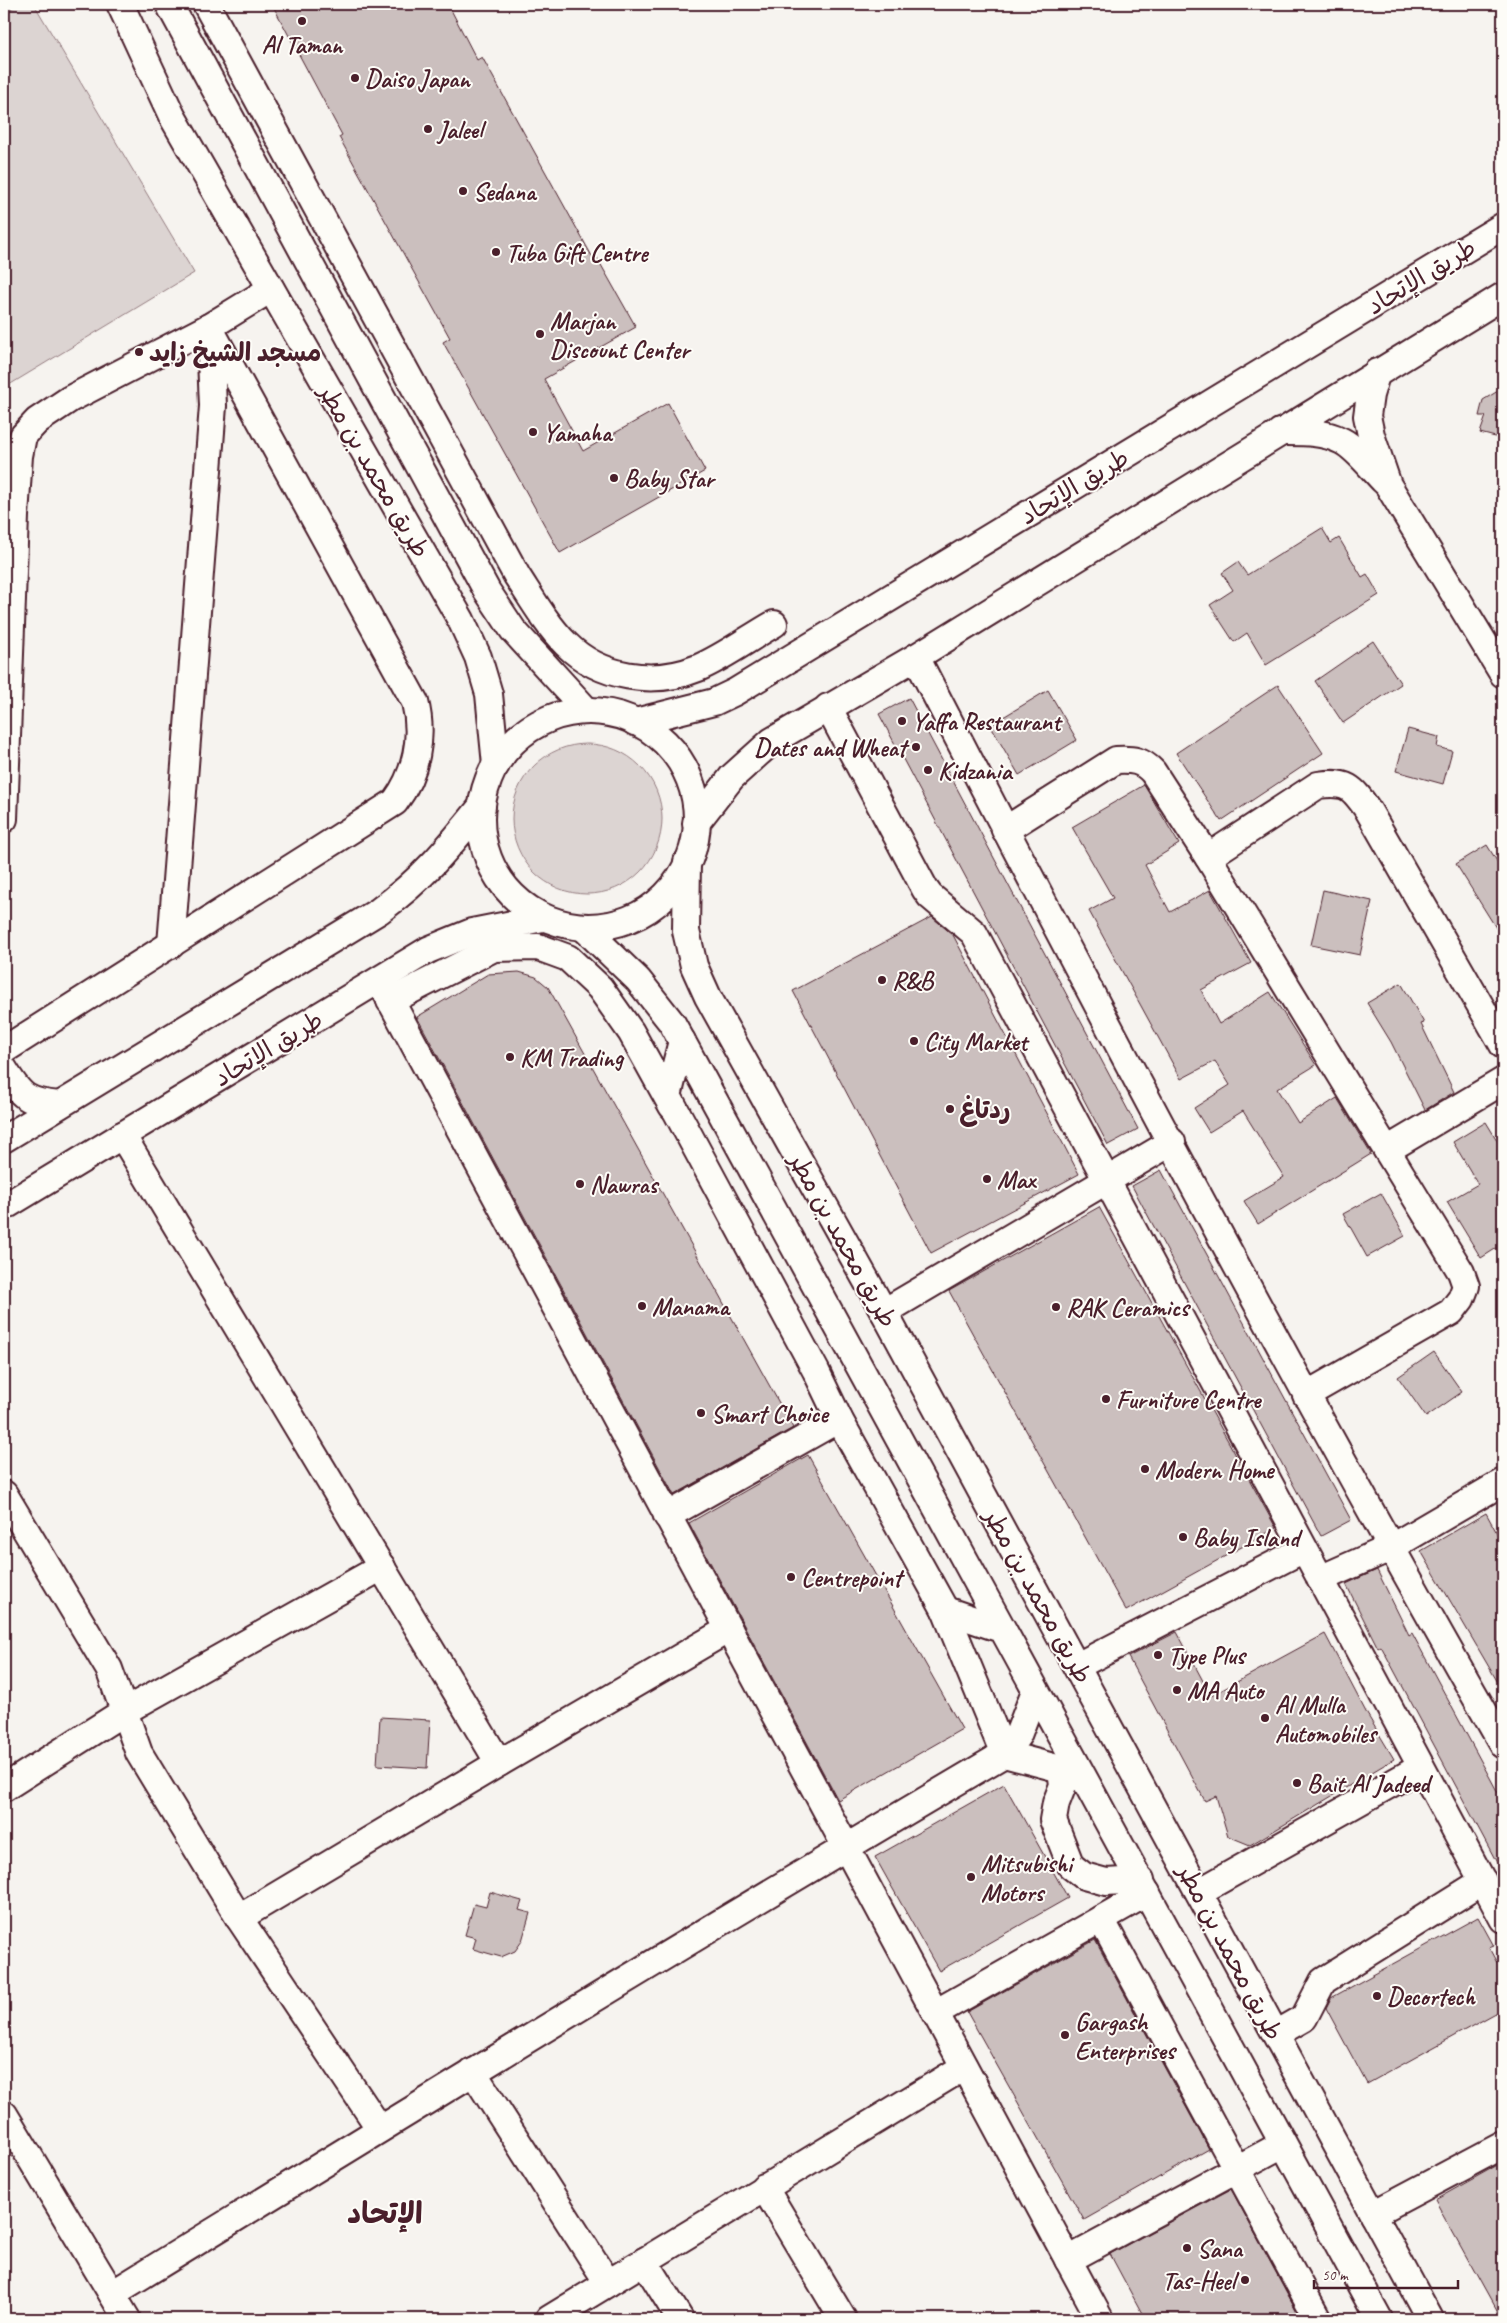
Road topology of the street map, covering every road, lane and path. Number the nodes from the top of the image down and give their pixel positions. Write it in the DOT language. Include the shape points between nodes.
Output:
graph roads {
  1 [pos="120,4"];
  2 [pos="169,4"];
  3 [pos="210,9"];
  4 [pos="183,30"];
  5 [pos="249,82"];
  6 [pos="219,98"];
  7 [pos="298,171"];
  8 [pos="269,187"];
  9 [pos="1503,226"];
  10 [pos="335,239"];
  11 [pos="306,254"];
  12 [pos="271,289"];
  13 [pos="1503,296"];
  14 [pos="371,305"];
  15 [pos="342,320"];
  16 [pos="209,327"];
  17 [pos="405,370"];
  18 [pos="1377,372"];
  19 [pos="378,386"];
  20 [pos="1280,432"];
  21 [pos="450,452"];
  22 [pos="421,467"];
  23 [pos="1388,485"];
  24 [pos="517,576"];
  25 [pos="488,591"];
  26 [pos="774,624"];
  27 [pos="916,657"];
  28 [pos="1503,674"];
  29 [pos="828,706"];
  30 [pos="587,711"];
  31 [pos="635,722"];
  32 [pos="496,765"];
  33 [pos="482,806"];
  34 [pos="4,819"];
  35 [pos="696,823"];
  36 [pos="1005,830"];
  37 [pos="1208,857"];
  38 [pos="688,862"];
  39 [pos="543,918"];
  40 [pos="584,928"];
  41 [pos="171,945"];
  42 [pos="385,991"];
  43 [pos="682,1041"];
  44 [pos="1503,1045"];
  45 [pos="4,1050"];
  46 [pos="4,1069"];
  47 [pos="1503,1081"];
  48 [pos="59,1106"];
  49 [pos="677,1115"];
  50 [pos="122,1136"];
  51 [pos="4,1139"];
  52 [pos="1172,1142"];
  53 [pos="1386,1150"];
  54 [pos="1106,1181"];
  55 [pos="4,1207"];
  56 [pos="884,1312"];
  57 [pos="849,1347"];
  58 [pos="816,1371"];
  59 [pos="1306,1396"];
  60 [pos="839,1419"];
  61 [pos="1503,1482"];
  62 [pos="4,1494"];
  63 [pos="667,1516"];
  64 [pos="1390,1548"];
  65 [pos="1304,1549"];
  66 [pos="382,1566"];
  67 [pos="1320,1579"];
  68 [pos="945,1610"];
  69 [pos="729,1629"];
  70 [pos="1001,1629"];
  71 [pos="1077,1666"];
  72 [pos="1035,1691"];
  73 [pos="126,1711"];
  74 [pos="1503,1745"];
  75 [pos="1004,1754"];
  76 [pos="500,1762"];
  77 [pos="1421,1767"];
  78 [pos="1060,1769"];
  79 [pos="1086,1784"];
  80 [pos="4,1788"];
  81 [pos="846,1847"];
  82 [pos="1483,1881"];
  83 [pos="1144,1886"];
  84 [pos="1199,1892"];
  85 [pos="239,1918"];
  86 [pos="1101,1919"];
  87 [pos="1503,1919"];
  88 [pos="935,2013"];
  89 [pos="1276,2034"];
  90 [pos="964,2066"];
  91 [pos="473,2072"];
  92 [pos="4,2114"];
  93 [pos="380,2129"];
  94 [pos="1283,2144"];
  95 [pos="1503,2145"];
  96 [pos="1236,2169"];
  97 [pos="764,2186"];
  98 [pos="1373,2214"];
  99 [pos="1068,2260"];
  100 [pos="644,2261"];
  101 [pos="608,2283"];
  102 [pos="112,2294"];
  103 [pos="127,2319"];
  104 [pos="549,2319"];
  105 [pos="680,2319"];
  106 [pos="843,2319"];
  107 [pos="1100,2319"];
  108 [pos="1318,2319"];
  109 [pos="1379,2319"];
  110 [pos="1430,2319"];
  1 -- 12 [label="street, طريق محمد بن مطر" via="172,116"];
  2 -- 4 [label="street, طريق محمد بن مطر"];
  3 -- 4 [label="street"];
  3 -- 5 [label="street"];
  4 -- 6 [label="street, طريق محمد بن مطر"];
  5 -- 6 [label="street"];
  5 -- 7 [label="street"];
  6 -- 8 [label="street, طريق محمد بن مطر"];
  7 -- 8 [label="street"];
  7 -- 10 [label="street"];
  8 -- 11 [label="street, طريق محمد بن مطر"];
  9 -- 31 [label="street, طريق اﻹتحاد" via="735,692 714,702"];
  10 -- 11 [label="street"];
  10 -- 14 [label="street"];
  11 -- 15 [label="street, طريق محمد بن مطر"];
  12 -- 16 [label="street"];
  12 -- 32 [label="street, طريق محمد بن مطر" via="461,620 478,657 489,694"];
  13 -- 18 [label="street"];
  14 -- 15 [label="street"];
  14 -- 17 [label="street"];
  15 -- 19 [label="street, طريق محمد بن مطر"];
  16 -- 34 [label="street" via="70,399 37,421 24,436 19,456 15,516"];
  16 -- 41 [label="street" via="213,406"];
  16 -- 41 [label="street" via="415,702 420,720 418,743 406,786 395,802"];
  17 -- 19 [label="street"];
  17 -- 21 [label="street"];
  18 -- 20 [label="street"];
  18 -- 23 [label="street" via="1367,416"];
  19 -- 22 [label="street, طريق محمد بن مطر"];
  20 -- 23 [label="street" via="1328,435 1344,442"];
  20 -- 27 [label="street"];
  21 -- 22 [label="street"];
  21 -- 24 [label="street"];
  22 -- 25 [label="street, طريق محمد بن مطر"];
  23 -- 28 [label="street"];
  24 -- 25 [label="street"];
  24 -- 26 [label="street" via="567,645 594,664 624,675 662,677 681,674"];
  25 -- 30 [label="street, طريق محمد بن مطر" via="512,630"];
  27 -- 29 [label="street"];
  27 -- 36 [label="street"];
  29 -- 35 [label="street" via="772,741 732,777"];
  29 -- 54 [label="street" via="925,889 974,933"];
  30 -- 31 [label="street" via="612,714"];
  30 -- 32 [label="street" via="565,714 525,732"];
  31 -- 35 [label="street" via="656,735 674,753 687,774 694,798"];
  32 -- 33 [label="street"];
  33 -- 39 [label="street" via="482,828 494,872 524,906"];
  33 -- 48 [label="street" via="437,862 392,902"];
  35 -- 38 [label="street"];
  36 -- 37 [label="street" via="1116,760 1132,759 1145,763 1153,772"];
  36 -- 52 [label="street"];
  37 -- 44 [label="street" via="1318,784 1348,786 1368,810"];
  37 -- 53 [label="street"];
  38 -- 40 [label="street" via="674,885 656,903 634,917"];
  38 -- 56 [label="street, طريق محمد بن مطر" via="686,931 694,966 708,997"];
  39 -- 40 [label="street"];
  39 -- 42 [label="street, طريق اﻹتحاد" via="472,932 428,950"];
  40 -- 43 [label="street, طريق محمد بن مطر" via="649,992"];
  41 -- 45 [label="street"];
  42 -- 49 [label="street" via="494,948 538,947 568,958 600,988 631,1032"];
  42 -- 50 [label="street, طريق اﻹتحاد"];
  42 -- 63 [label="street"];
  43 -- 49 [label="street" via="668,1096"];
  43 -- 57 [label="street, طريق محمد بن مطر"];
  46 -- 48 [label="street" via="19,1092 36,1103"];
  47 -- 53 [label="street"];
  48 -- 51 [label="street"];
  49 -- 58 [label="street"];
  50 -- 55 [label="street, طريق اﻹتحاد"];
  50 -- 66 [label="street"];
  52 -- 54 [label="street"];
  52 -- 59 [label="street"];
  53 -- 59 [label="street" via="1466,1286 1451,1312"];
  54 -- 56 [label="street"];
  54 -- 65 [label="street"];
  56 -- 71 [label="street, طريق محمد بن مطر"];
  57 -- 58 [label="street"];
  57 -- 70 [label="street, طريق محمد بن مطر"];
  58 -- 60 [label="street"];
  59 -- 64 [label="street"];
  60 -- 63 [label="street"];
  60 -- 68 [label="street"];
  61 -- 64 [label="street"];
  62 -- 73 [label="street" via="109,1670"];
  63 -- 69 [label="street"];
  64 -- 67 [label="street"];
  64 -- 74 [label="street"];
  65 -- 67 [label="street"];
  65 -- 71 [label="street"];
  66 -- 73 [label="street"];
  66 -- 76 [label="street"];
  67 -- 77 [label="street"];
  68 -- 70 [label="street"];
  68 -- 75 [label="street"];
  69 -- 76 [label="street"];
  69 -- 81 [label="street"];
  70 -- 72 [label="street, طريق محمد بن مطر"];
  71 -- 84 [label="street, طريق محمد بن مطر"];
  72 -- 75 [label="street" via="1018,1735"];
  72 -- 79 [label="street, طريق محمد بن مطر"];
  73 -- 80 [label="street"];
  73 -- 85 [label="street" via="139,1753"];
  75 -- 78 [label="street"];
  75 -- 81 [label="street"];
  76 -- 85 [label="street"];
  77 -- 82 [label="street"];
  77 -- 84 [label="street"];
  78 -- 79 [label="street"];
  78 -- 83 [label="street" via="1063,1785 1053,1820 1071,1866 1084,1876"];
  79 -- 83 [label="street, طريق محمد بن مطر"];
  81 -- 88 [label="street"];
  81 -- 91 [label="street"];
  82 -- 87 [label="street"];
  82 -- 89 [label="street" via="1323,1981 1304,2018"];
  83 -- 86 [label="street"];
  83 -- 94 [label="street, طريق محمد بن مطر"];
  84 -- 89 [label="street, طريق محمد بن مطر"];
  85 -- 93 [label="street"];
  86 -- 88 [label="street"];
  86 -- 96 [label="street"];
  88 -- 90 [label="street"];
  89 -- 98 [label="street, طريق محمد بن مطر"];
  90 -- 97 [label="street"];
  90 -- 99 [label="street"];
  91 -- 93 [label="street"];
  91 -- 101 [label="street"];
  92 -- 102 [label="street"];
  93 -- 102 [label="street"];
  94 -- 96 [label="street"];
  94 -- 109 [label="street, طريق محمد بن مطر"];
  95 -- 98 [label="street"];
  96 -- 99 [label="street"];
  96 -- 108 [label="street"];
  97 -- 100 [label="street"];
  97 -- 106 [label="street"];
  98 -- 110 [label="street, طريق محمد بن مطر"];
  99 -- 107 [label="street"];
  100 -- 101 [label="street"];
  100 -- 105 [label="street"];
  101 -- 104 [label="street"];
  102 -- 103 [label="street"];
}
